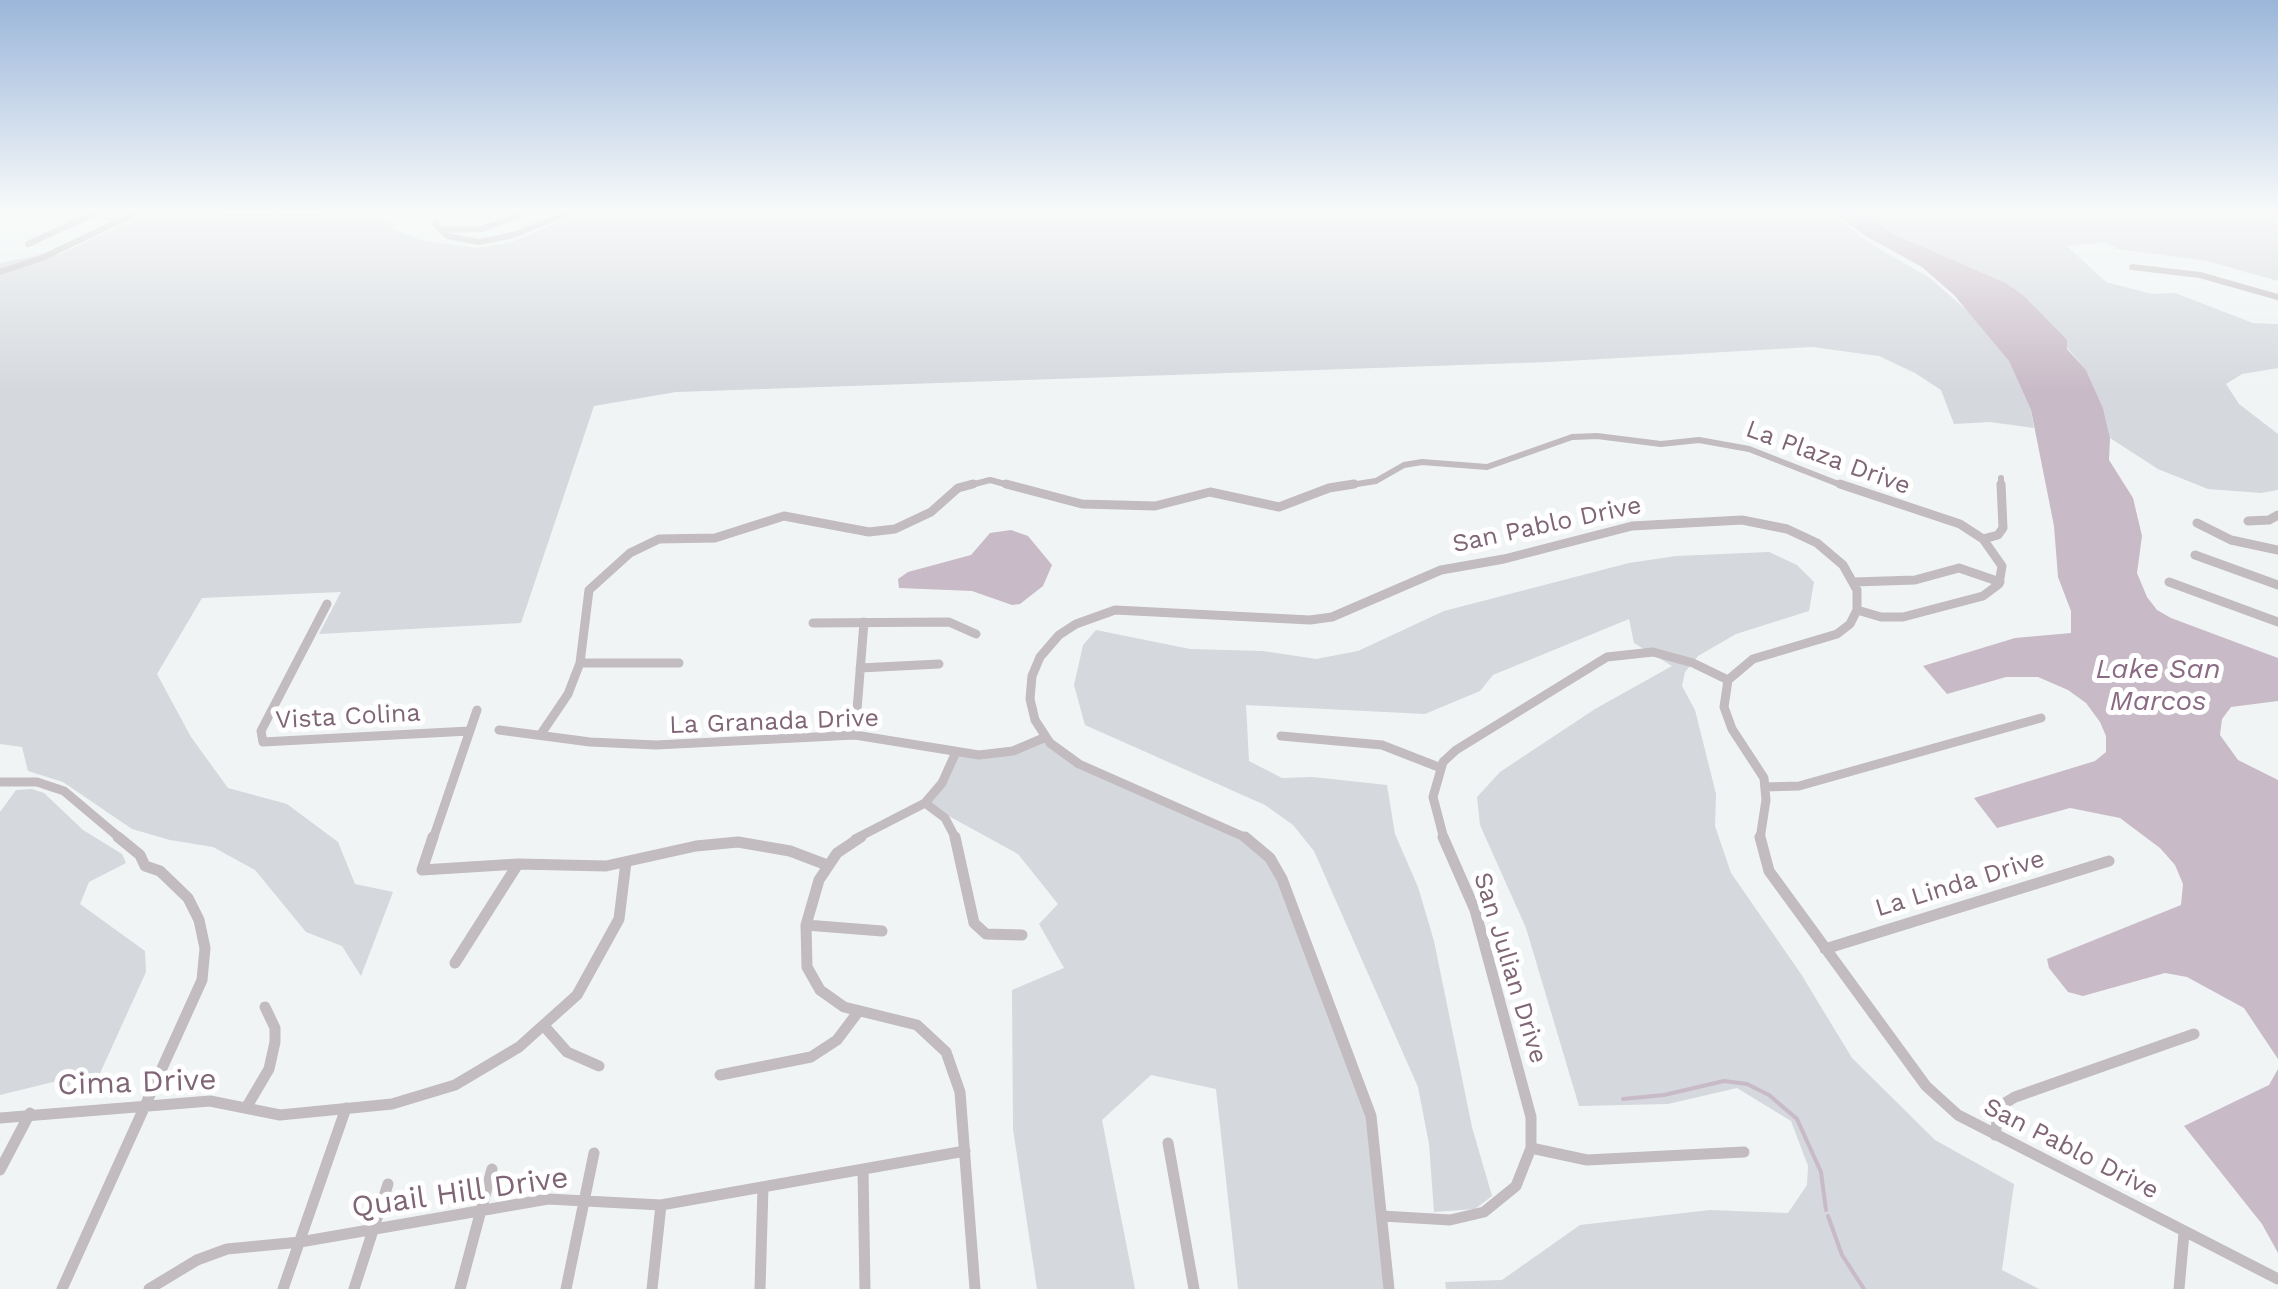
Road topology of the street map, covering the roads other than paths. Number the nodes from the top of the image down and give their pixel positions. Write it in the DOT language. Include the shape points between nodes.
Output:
graph roads {
  1 [pos="2153,270"];
  2 [pos="2251,288"];
  3 [pos="2278,296"];
  4 [pos="2248,298"];
  5 [pos="2001,478"];
  6 [pos="2278,515"];
  7 [pos="2248,521"];
  8 [pos="2198,523"];
  9 [pos="1983,539"];
  10 [pos="2278,550"];
  11 [pos="2195,554"];
  12 [pos="1854,582"];
  13 [pos="2000,582"];
  14 [pos="2169,582"];
  15 [pos="2278,585"];
  16 [pos="327,604"];
  17 [pos="1857,610"];
  18 [pos="864,622"];
  19 [pos="2278,622"];
  20 [pos="812,623"];
  21 [pos="976,634"];
  22 [pos="580,663"];
  23 [pos="680,663"];
  24 [pos="939,664"];
  25 [pos="860,668"];
  26 [pos="1728,680"];
  27 [pos="477,710"];
  28 [pos="2040,718"];
  29 [pos="469,730"];
  30 [pos="499,730"];
  31 [pos="540,734"];
  32 [pos="855,736"];
  33 [pos="1280,736"];
  34 [pos="1046,737"];
  35 [pos="956,752"];
  36 [pos="1441,768"];
  37 [pos="0,782"];
  38 [pos="1765,787"];
  39 [pos="925,803"];
  40 [pos="2109,861"];
  41 [pos="626,862"];
  42 [pos="518,864"];
  43 [pos="827,866"];
  44 [pos="806,925"];
  45 [pos="882,931"];
  46 [pos="1022,935"];
  47 [pos="1825,949"];
  48 [pos="455,964"];
  49 [pos="265,1007"];
  50 [pos="858,1012"];
  51 [pos="545,1027"];
  52 [pos="2194,1034"];
  53 [pos="599,1066"];
  54 [pos="720,1075"];
  55 [pos="148,1105"];
  56 [pos="246,1108"];
  57 [pos="346,1108"];
  58 [pos="30,1113"];
  59 [pos="0,1118"];
  60 [pos="1995,1135"];
  61 [pos="1168,1143"];
  62 [pos="1531,1148"];
  63 [pos="964,1151"];
  64 [pos="1744,1152"];
  65 [pos="594,1153"];
  66 [pos="492,1169"];
  67 [pos="0,1170"];
  68 [pos="863,1170"];
  69 [pos="388,1184"];
  70 [pos="763,1188"];
  71 [pos="585,1200"];
  72 [pos="661,1206"];
  73 [pos="481,1211"];
  74 [pos="1382,1216"];
  75 [pos="373,1230"];
  76 [pos="2184,1233"];
  77 [pos="300,1242"];
  78 [pos="2275,1277"];
  79 [pos="62,1289"];
  80 [pos="149,1289"];
  81 [pos="283,1289"];
  82 [pos="354,1289"];
  83 [pos="460,1289"];
  84 [pos="566,1289"];
  85 [pos="652,1289"];
  86 [pos="760,1289"];
  87 [pos="865,1289"];
  88 [pos="975,1289"];
  89 [pos="1194,1289"];
  90 [pos="1389,1289"];
  91 [pos="2178,1289"];
  1 -- 2 [label="street"];
  2 -- 3 [label="street"];
  2 -- 4 [label="street"];
  5 -- 9 [label="street" via="2004,528"];
  6 -- 7 [label="street"];
  8 -- 10 [label="street" via="2231,540"];
  9 -- 13 [label="street" via="2002,566"];
  9 -- 22 [label="street, La Plaza Drive" via="1938,515 1891,504 1749,449 1699,440 1572,438 1487,466 1404,465 1376,481 1279,506 1210,492 1155,506 1082,504 990,480 958,488 931,512 895,529 869,532 784,516 715,538 647,543 589,590"];
  11 -- 15 [label="street"];
  12 -- 13 [label="street" via="1915,580 1959,568"];
  12 -- 17 [label="street"];
  12 -- 34 [label="street, San Pablo Drive" via="1818,543 1742,520 1632,526 1440,570 1332,617 1115,610 1076,624 1040,657 1030,699"];
  13 -- 17 [label="street" via="1983,596 1903,617"];
  14 -- 19 [label="street"];
  16 -- 29 [label="street, Vista Colina" via="261,731 263,742"];
  17 -- 26 [label="street" via="1837,634 1753,658"];
  18 -- 20 [label="street"];
  18 -- 21 [label="street" via="949,622"];
  18 -- 25 [label="street"];
  22 -- 23 [label="street"];
  22 -- 31 [label="street, La Plaza Drive"];
  24 -- 25 [label="street"];
  25 -- 32 [label="street"];
  26 -- 36 [label="street" via="1653,652 1607,658 1456,750"];
  26 -- 38 [label="street" via="1724,708"];
  27 -- 29 [label="street"];
  28 -- 38 [label="street" via="1800,786"];
  29 -- 42 [label="street" via="422,870"];
  30 -- 31 [label="street, La Granada Drive"];
  31 -- 32 [label="street, La Granada Drive" via="656,745"];
  32 -- 35 [label="street, La Granada Drive"];
  33 -- 36 [label="street" via="1382,745"];
  34 -- 35 [label="street, La Granada Drive" via="1004,753"];
  34 -- 74 [label="street" via="1080,764 1248,838 1270,858 1370,1116"];
  35 -- 39 [label="street"];
  36 -- 62 [label="street, San Julian Drive" via="1433,797 1437,824 1475,910 1531,1117"];
  37 -- 55 [label="street" via="37,782 64,791 188,898 199,920 202,980"];
  38 -- 47 [label="street, San Pablo Drive" via="1760,844 1770,871"];
  39 -- 43 [label="street" via="851,841"];
  39 -- 46 [label="street" via="954,832 974,923 998,937"];
  40 -- 47 [label="street, La Linda Drive"];
  41 -- 42 [label="street" via="581,868"];
  41 -- 43 [label="street" via="738,842 790,850"];
  41 -- 51 [label="street, Cima Drive" via="611,940 577,995"];
  42 -- 48 [label="street"];
  43 -- 44 [label="street"];
  44 -- 45 [label="street"];
  44 -- 50 [label="street" via="806,968 820,990"];
  47 -- 60 [label="street, San Pablo Drive" via="1926,1086 1958,1115"];
  49 -- 56 [label="street" via="275,1042"];
  50 -- 54 [label="street" via="837,1040 812,1057"];
  50 -- 63 [label="street" via="917,1025 946,1052 960,1092"];
  51 -- 53 [label="street" via="567,1052"];
  51 -- 57 [label="street, Cima Drive" via="455,1085 392,1104"];
  52 -- 60 [label="street" via="2015,1097 2004,1103"];
  55 -- 56 [label="street, Cima Drive" via="210,1100"];
  55 -- 58 [label="street, Cima Drive"];
  55 -- 79 [label="street"];
  56 -- 57 [label="street, Cima Drive" via="280,1114"];
  57 -- 77 [label="street"];
  58 -- 59 [label="street, Cima Drive"];
  58 -- 67 [label="street"];
  60 -- 76 [label="street, San Pablo Drive"];
  61 -- 89 [label="street"];
  62 -- 64 [label="street" via="1587,1160"];
  62 -- 74 [label="street" via="1516,1186 1484,1212 1450,1220"];
  63 -- 68 [label="street, Quail Hill Drive"];
  63 -- 88 [label="street"];
  65 -- 71 [label="street"];
  66 -- 73 [label="street"];
  68 -- 70 [label="street, Quail Hill Drive"];
  68 -- 87 [label="street"];
  69 -- 75 [label="street"];
  70 -- 72 [label="street, Quail Hill Drive"];
  70 -- 86 [label="street"];
  71 -- 72 [label="street, Quail Hill Drive"];
  71 -- 73 [label="street, Quail Hill Drive"];
  71 -- 84 [label="street"];
  72 -- 85 [label="street"];
  73 -- 75 [label="street, Quail Hill Drive"];
  73 -- 83 [label="street"];
  74 -- 90 [label="street"];
  75 -- 77 [label="street, Quail Hill Drive"];
  75 -- 82 [label="street"];
  76 -- 78 [label="street, San Pablo Drive"];
  76 -- 91 [label="street"];
  77 -- 80 [label="street, Quail Hill Drive" via="226,1249"];
  77 -- 81 [label="street"];
}
